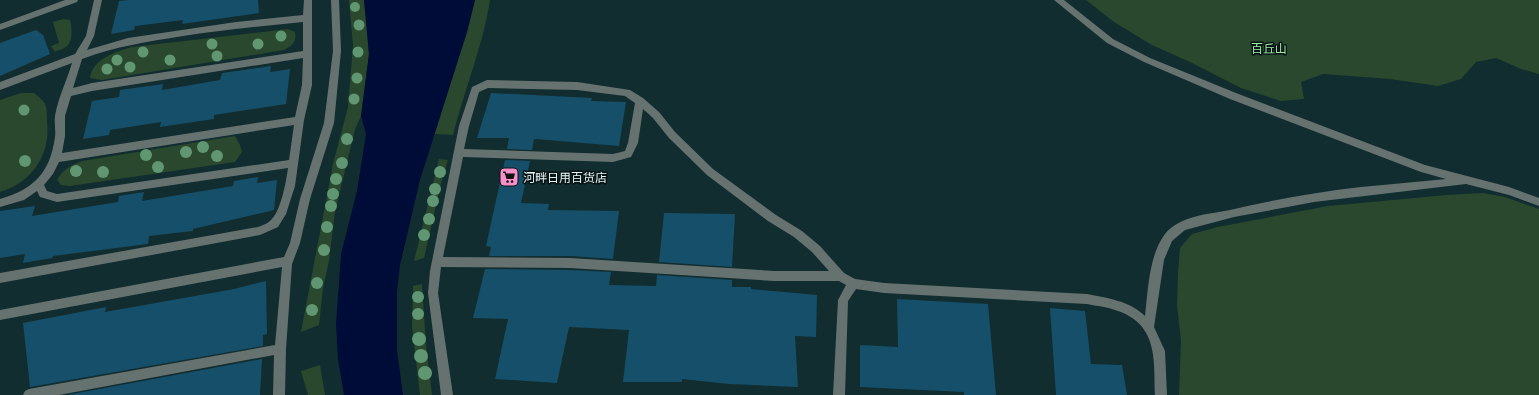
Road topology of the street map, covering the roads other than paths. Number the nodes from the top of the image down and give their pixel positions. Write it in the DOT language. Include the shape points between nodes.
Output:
graph roads {
  1 [pos="74,0"];
  2 [pos="98,0"];
  3 [pos="308,0"];
  4 [pos="335,0"];
  5 [pos="1058,0"];
  6 [pos="308,18"];
  7 [pos="0,27"];
  8 [pos="307,54"];
  9 [pos="78,58"];
  10 [pos="0,86"];
  11 [pos="67,94"];
  12 [pos="640,101"];
  13 [pos="299,120"];
  14 [pos="459,153"];
  15 [pos="56,158"];
  16 [pos="294,163"];
  17 [pos="1466,180"];
  18 [pos="39,185"];
  19 [pos="1539,202"];
  20 [pos="0,203"];
  21 [pos="288,261"];
  22 [pos="437,262"];
  23 [pos="840,276"];
  24 [pos="0,278"];
  25 [pos="853,284"];
  26 [pos="0,315"];
  27 [pos="1149,326"];
  28 [pos="280,349"];
  29 [pos="29,395"];
  30 [pos="279,395"];
  31 [pos="447,395"];
  32 [pos="839,395"];
  33 [pos="1161,395"];
  1 -- 7 [label="street"];
  2 -- 9 [label="street" via="90,36"];
  3 -- 6 [label="street"];
  4 -- 21 [label="street" via="337,51 329,123"];
  5 -- 17 [label="street" via="1110,41 1147,60 1376,152"];
  6 -- 8 [label="street"];
  6 -- 9 [label="street" via="236,25 128,41"];
  8 -- 11 [label="street" via="92,87"];
  8 -- 13 [label="street" via="307,85"];
  9 -- 10 [label="street"];
  9 -- 11 [label="street"];
  11 -- 15 [label="street" via="60,116"];
  12 -- 14 [label="street" via="633,143 628,154 613,158"];
  12 -- 14 [label="street" via="627,93 605,89 487,84 475,90"];
  12 -- 23 [label="street" via="710,172 798,234 816,249"];
  13 -- 15 [label="street"];
  13 -- 16 [label="street"];
  14 -- 22 [label="street"];
  15 -- 18 [label="street"];
  16 -- 18 [label="street" via="57,198 44,194"];
  16 -- 24 [label="street" via="281,214 274,224 260,232"];
  17 -- 19 [label="street"];
  17 -- 27 [label="street" via="1285,202 1200,221 1176,230 1162,248 1155,276"];
  18 -- 20 [label="street" via="20,198"];
  21 -- 26 [label="street"];
  21 -- 28 [label="street"];
  22 -- 23 [label="street" via="570,263 774,276"];
  22 -- 31 [label="street" via="433,293"];
  23 -- 25 [label="street"];
  25 -- 27 [label="street" via="884,288 1087,299 1118,306 1137,315"];
  25 -- 32 [label="street" via="843,300"];
  27 -- 33 [label="street" via="1159,351"];
  28 -- 29 [label="street"];
  28 -- 30 [label="street"];
}
